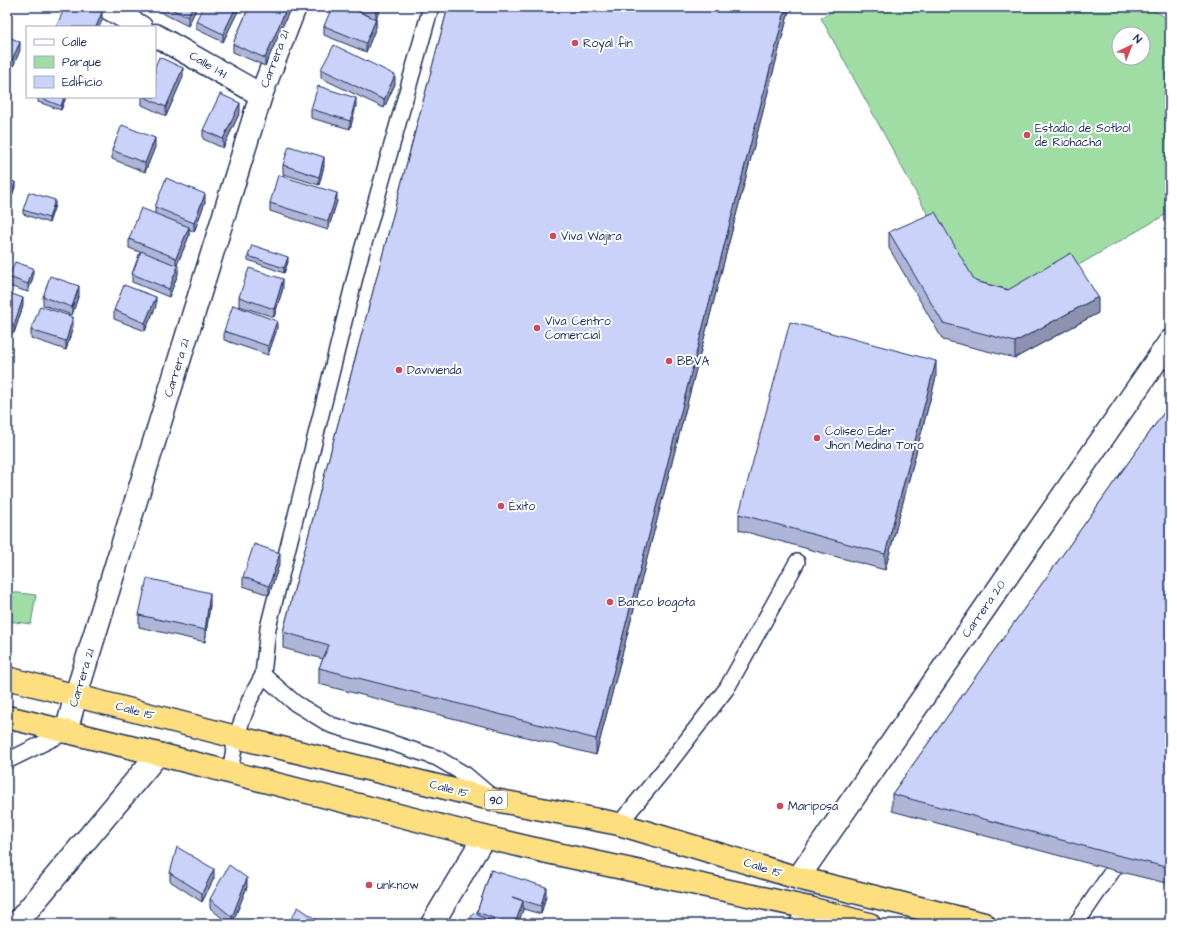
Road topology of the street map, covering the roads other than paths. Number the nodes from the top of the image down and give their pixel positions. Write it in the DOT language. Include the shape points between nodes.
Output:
graph roads {
  1 [pos="106,7"];
  2 [pos="295,7"];
  3 [pos="431,7"];
  4 [pos="140,26"];
  5 [pos="156,36"];
  6 [pos="261,95"];
  7 [pos="1170,341"];
  8 [pos="796,562"];
  9 [pos="263,675"];
  10 [pos="7,678"];
  11 [pos="76,695"];
  12 [pos="7,717"];
  13 [pos="66,732"];
  14 [pos="236,738"];
  15 [pos="158,754"];
  16 [pos="7,760"];
  17 [pos="230,772"];
  18 [pos="495,800"];
  19 [pos="619,824"];
  20 [pos="484,837"];
  21 [pos="1133,842"];
  22 [pos="798,878"];
  23 [pos="805,916"];
  24 [pos="16,924"];
  25 [pos="432,924"];
  26 [pos="868,924"];
  27 [pos="984,924"];
  28 [pos="1076,924"];
  1 -- 4 [label="street"];
  2 -- 6 [label="street, Carrera 21"];
  3 -- 9 [label="lane" via="359,261 268,628"];
  5 -- 6 [label="street, Calle 14I"];
  6 -- 11 [label="street, Carrera 21"];
  7 -- 22 [label="street, Carrera 20"];
  8 -- 19 [label="lane" via="727,688"];
  9 -- 14 [label="lane" via="250,699"];
  9 -- 18 [label="lane" via="295,703 331,725 437,758 466,775"];
  10 -- 11 [label="highway, Calle 15 / 90"];
  11 -- 13 [label="street, Carrera 21"];
  11 -- 14 [label="highway, Calle 15 / 90"];
  12 -- 13 [label="highway"];
  13 -- 15 [label="highway"];
  13 -- 16 [label="lane"];
  14 -- 17 [label="lane"];
  14 -- 18 [label="highway, Calle 15 / 90"];
  15 -- 17 [label="highway"];
  15 -- 24 [label="street"];
  17 -- 20 [label="highway"];
  18 -- 19 [label="highway, Calle 15 / 90"];
  19 -- 22 [label="highway, Calle 15 / 90"];
  20 -- 23 [label="highway"];
  20 -- 25 [label="street"];
  21 -- 28 [label="lane"];
  22 -- 27 [label="highway, Calle 15 / 90"];
  23 -- 26 [label="highway"];
}
